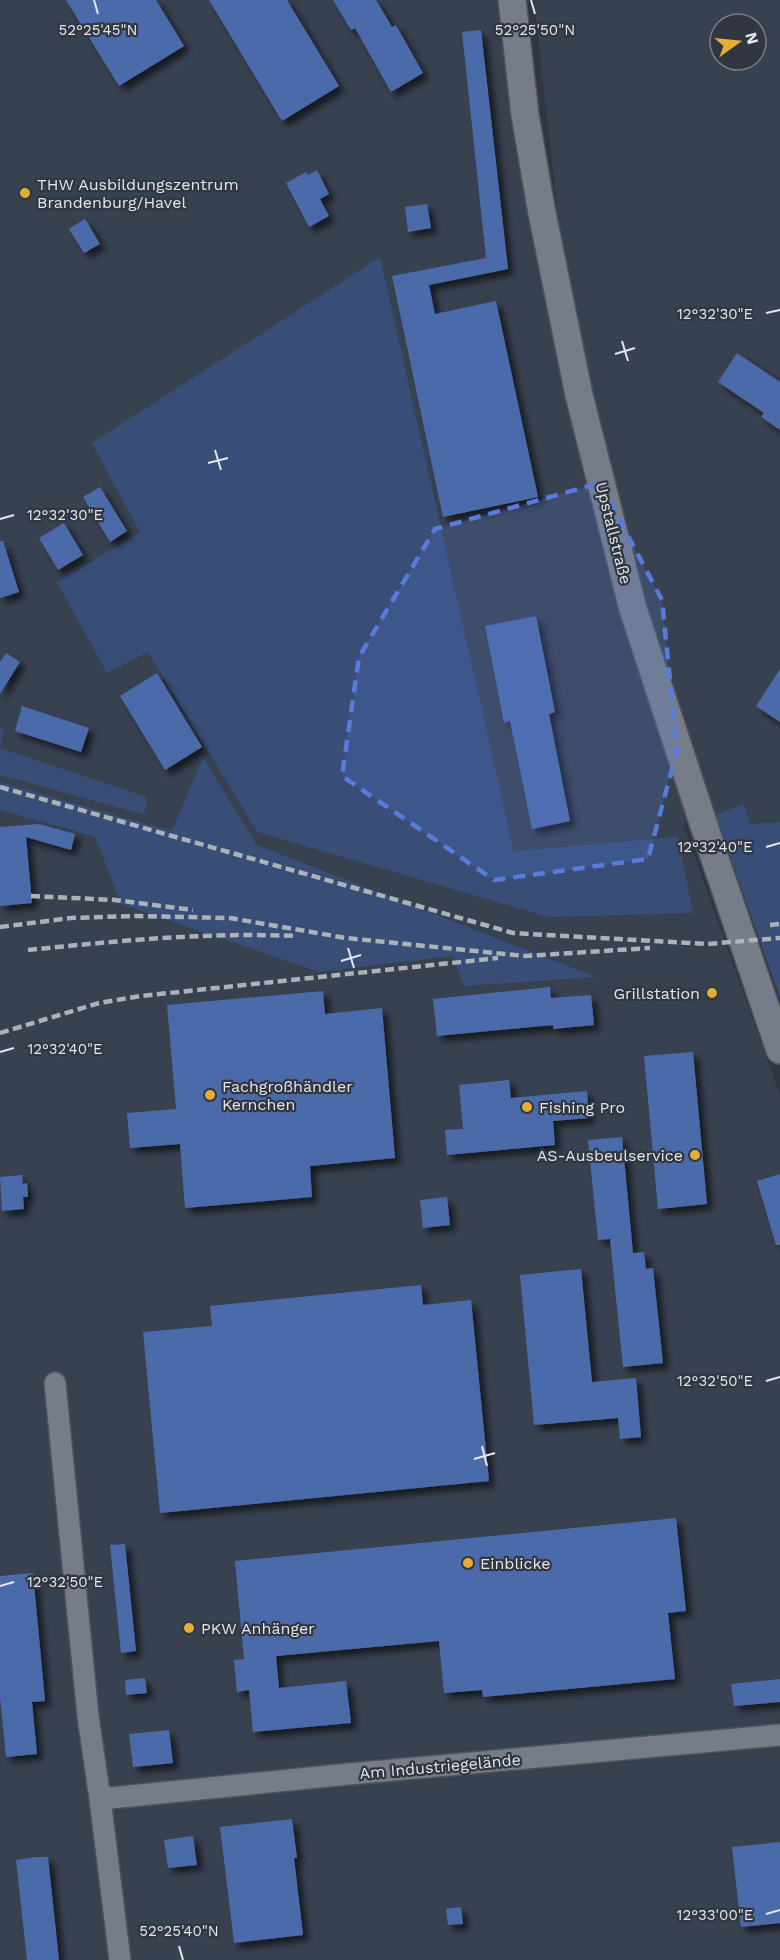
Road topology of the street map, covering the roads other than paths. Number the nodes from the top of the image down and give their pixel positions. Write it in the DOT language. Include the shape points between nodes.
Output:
graph roads {
  1 [pos="512,0"];
  2 [pos="780,1050"];
  3 [pos="55,1383"];
  4 [pos="780,1735"];
  5 [pos="100,1799"];
  6 [pos="120,1960"];
  1 -- 2 [label="street, Upstallstraße" via="525,115 541,208 579,395 624,575"];
  3 -- 5 [label="street" via="88,1716"];
  4 -- 5 [label="street, Am Industriegelände"];
  5 -- 6 [label="street"];
}
